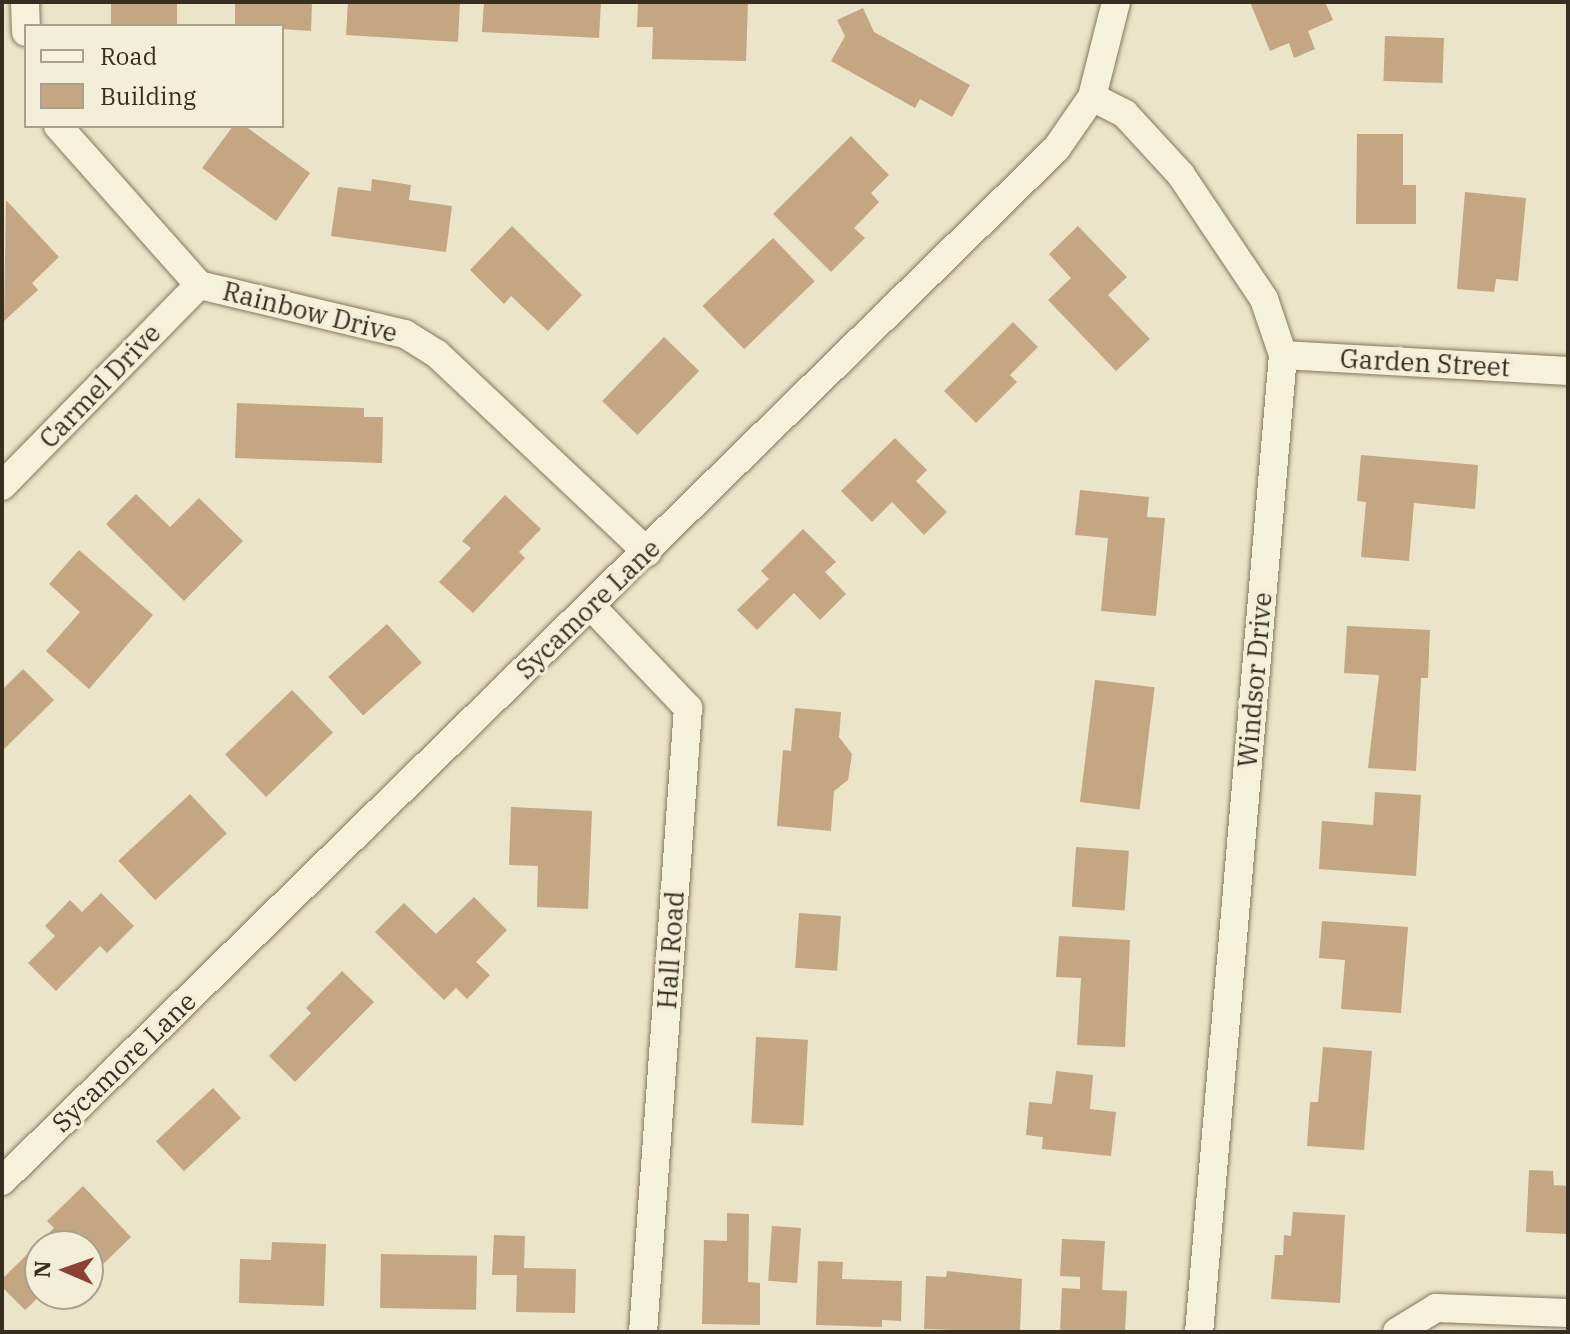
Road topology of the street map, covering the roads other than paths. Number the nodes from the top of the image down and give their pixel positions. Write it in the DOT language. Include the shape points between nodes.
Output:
graph roads {
  1 [pos="25,2"];
  2 [pos="1116,2"];
  3 [pos="26,24"];
  4 [pos="1092,97"];
  5 [pos="60,128"];
  6 [pos="199,285"];
  7 [pos="1283,355"];
  8 [pos="1568,371"];
  9 [pos="2,486"];
  10 [pos="647,552"];
  11 [pos="591,606"];
  12 [pos="2,1181"];
  13 [pos="1568,1313"];
  14 [pos="643,1332"];
  15 [pos="1199,1332"];
  16 [pos="1397,1332"];
  1 -- 3 [label="street"];
  2 -- 4 [label="street, Sycamore Lane"];
  4 -- 7 [label="street, Windsor Drive" via="1125,114 1181,175 1264,299"];
  4 -- 10 [label="street, Sycamore Lane" via="1056,149"];
  5 -- 6 [label="street, Rainbow Drive"];
  6 -- 9 [label="street, Carmel Drive"];
  6 -- 10 [label="street, Rainbow Drive" via="405,334 437,354"];
  7 -- 8 [label="street, Garden Street"];
  7 -- 15 [label="street, Windsor Drive"];
  10 -- 11 [label="street, Sycamore Lane"];
  11 -- 12 [label="street, Sycamore Lane"];
  11 -- 14 [label="street, Hall Road" via="688,708"];
  13 -- 16 [label="street" via="1436,1308"];
}
